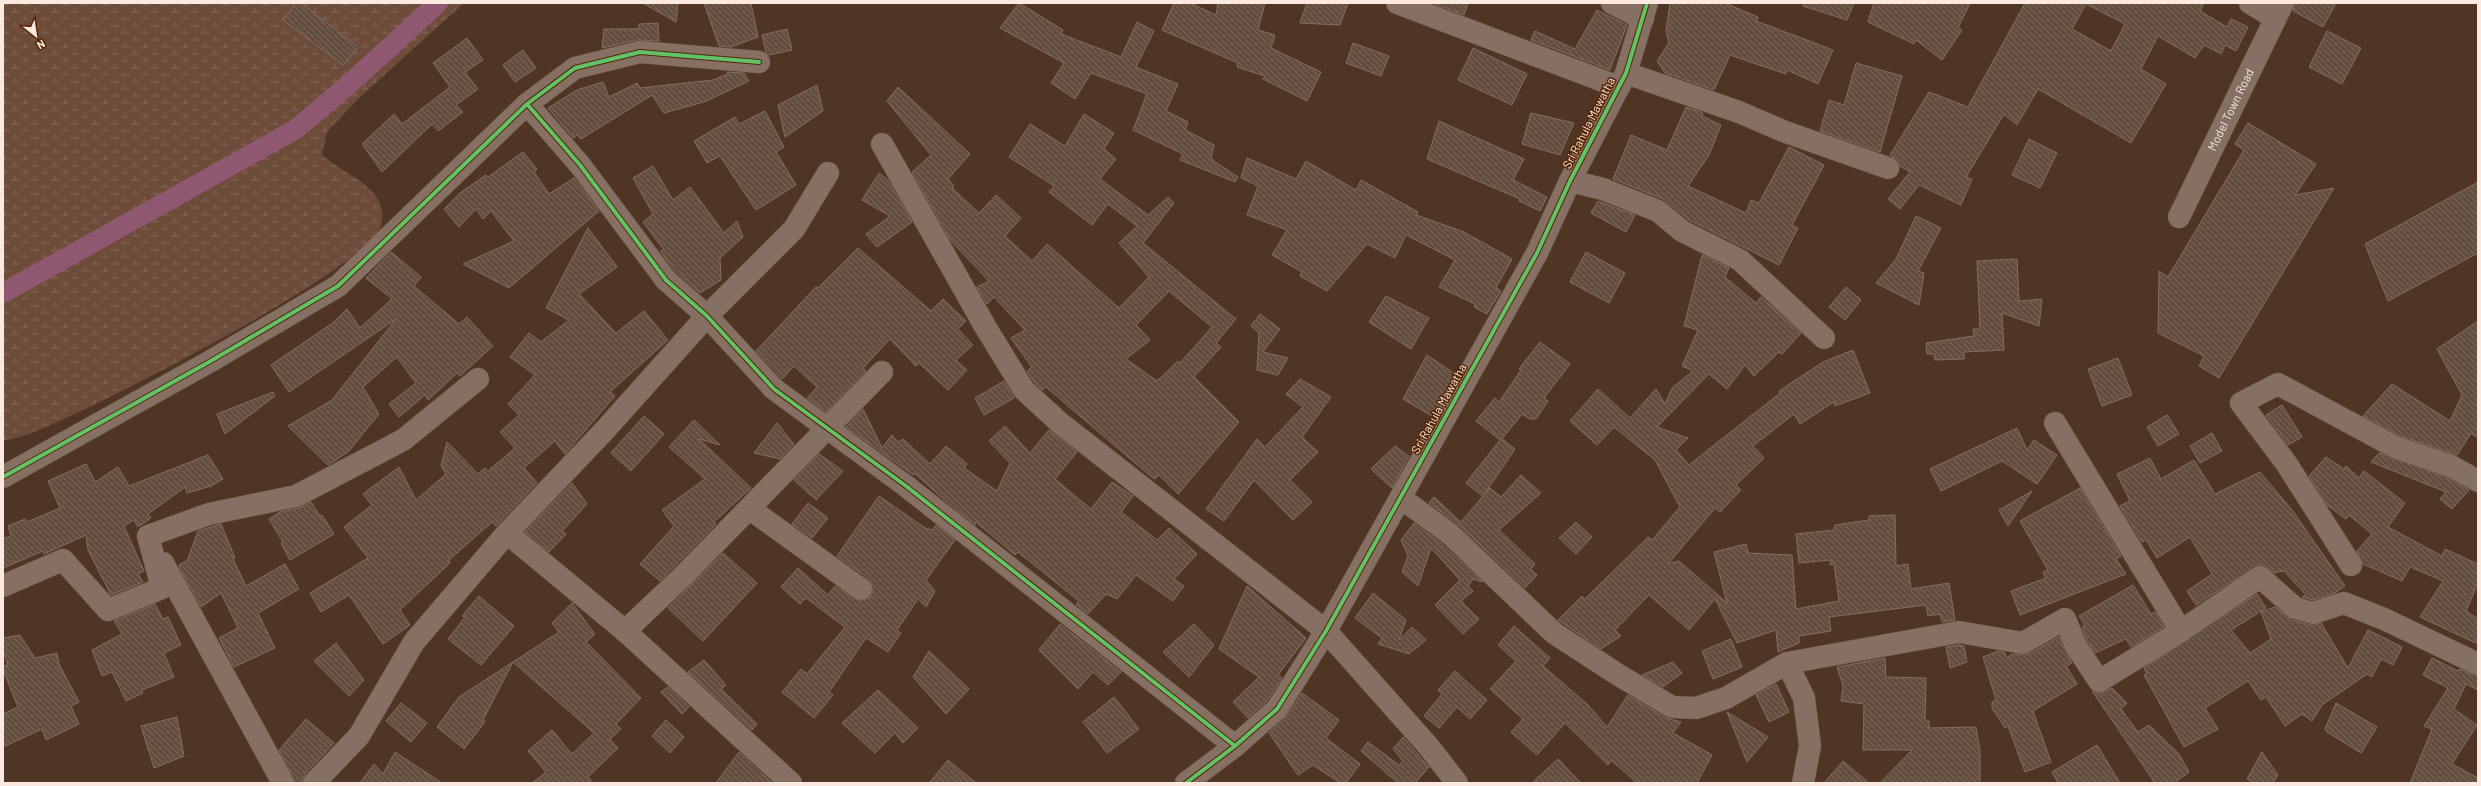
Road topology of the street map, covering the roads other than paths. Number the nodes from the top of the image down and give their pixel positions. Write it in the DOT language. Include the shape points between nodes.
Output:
graph roads {
  1 [pos="1397,3"];
  2 [pos="1612,3"];
  3 [pos="2250,3"];
  4 [pos="1645,11"];
  5 [pos="2279,11"];
  6 [pos="759,62"];
  7 [pos="1622,80"];
  8 [pos="527,104"];
  9 [pos="882,144"];
  10 [pos="1888,168"];
  11 [pos="828,173"];
  12 [pos="1570,181"];
  13 [pos="2179,216"];
  14 [pos="707,316"];
  15 [pos="1824,338"];
  16 [pos="882,372"];
  17 [pos="478,380"];
  18 [pos="2055,423"];
  19 [pos="827,428"];
  20 [pos="3,477"];
  21 [pos="2478,481"];
  22 [pos="1401,498"];
  23 [pos="750,508"];
  24 [pos="507,533"];
  25 [pos="148,536"];
  26 [pos="2351,565"];
  27 [pos="3,586"];
  28 [pos="861,589"];
  29 [pos="625,631"];
  30 [pos="1326,631"];
  31 [pos="2181,631"];
  32 [pos="1787,663"];
  33 [pos="2478,664"];
  34 [pos="1235,746"];
  35 [pos="283,783"];
  36 [pos="314,783"];
  37 [pos="791,783"];
  38 [pos="1186,783"];
  39 [pos="1457,783"];
  40 [pos="1803,783"];
  1 -- 7 [label="street"];
  2 -- 4 [label="street"];
  3 -- 5 [label="street"];
  4 -- 7 [label="street, Sri Rahula Mawatha"];
  5 -- 13 [label="street, Model Town Road"];
  6 -- 8 [label="street" via="640,52 575,68"];
  7 -- 10 [label="street" via="1739,112 1783,131"];
  7 -- 12 [label="street, Sri Rahula Mawatha"];
  8 -- 14 [label="street" via="580,165 666,280"];
  8 -- 20 [label="street" via="338,286 209,362"];
  9 -- 30 [label="street" via="1024,390 1060,423"];
  11 -- 14 [label="street" via="794,229"];
  12 -- 15 [label="street" via="1603,190 1658,211 1682,231 1740,260"];
  12 -- 22 [label="street, Sri Rahula Mawatha" via="1537,252"];
  14 -- 19 [label="street" via="774,389"];
  14 -- 24 [label="street" via="604,431"];
  16 -- 19 [label="street"];
  17 -- 25 [label="street" via="403,440 296,496 209,514"];
  18 -- 31 [label="street"];
  19 -- 23 [label="street"];
  19 -- 34 [label="street" via="912,491"];
  21 -- 26 [label="street" via="2451,466 2394,447 2278,384 2240,404 2286,463"];
  22 -- 30 [label="street, Sri Rahula Mawatha"];
  22 -- 32 [label="street" via="1450,534 1554,633 1672,707 1696,708 1726,698"];
  23 -- 28 [label="street"];
  23 -- 29 [label="street"];
  24 -- 29 [label="street"];
  24 -- 36 [label="street" via="414,642 359,736"];
  25 -- 27 [label="street" via="162,588 108,610 63,560"];
  25 -- 35 [label="street"];
  29 -- 37 [label="street"];
  30 -- 34 [label="street, Sri Rahula Mawatha" via="1277,710"];
  30 -- 39 [label="street" via="1429,747"];
  31 -- 32 [label="street" via="2099,680 2076,646 2065,619 2023,643 1959,632"];
  31 -- 33 [label="street" via="2260,577 2295,608 2313,613 2344,603 2384,619"];
  32 -- 40 [label="street" via="1804,698 1810,746"];
  34 -- 38 [label="street, Sri Rahula Mawatha"];
}
